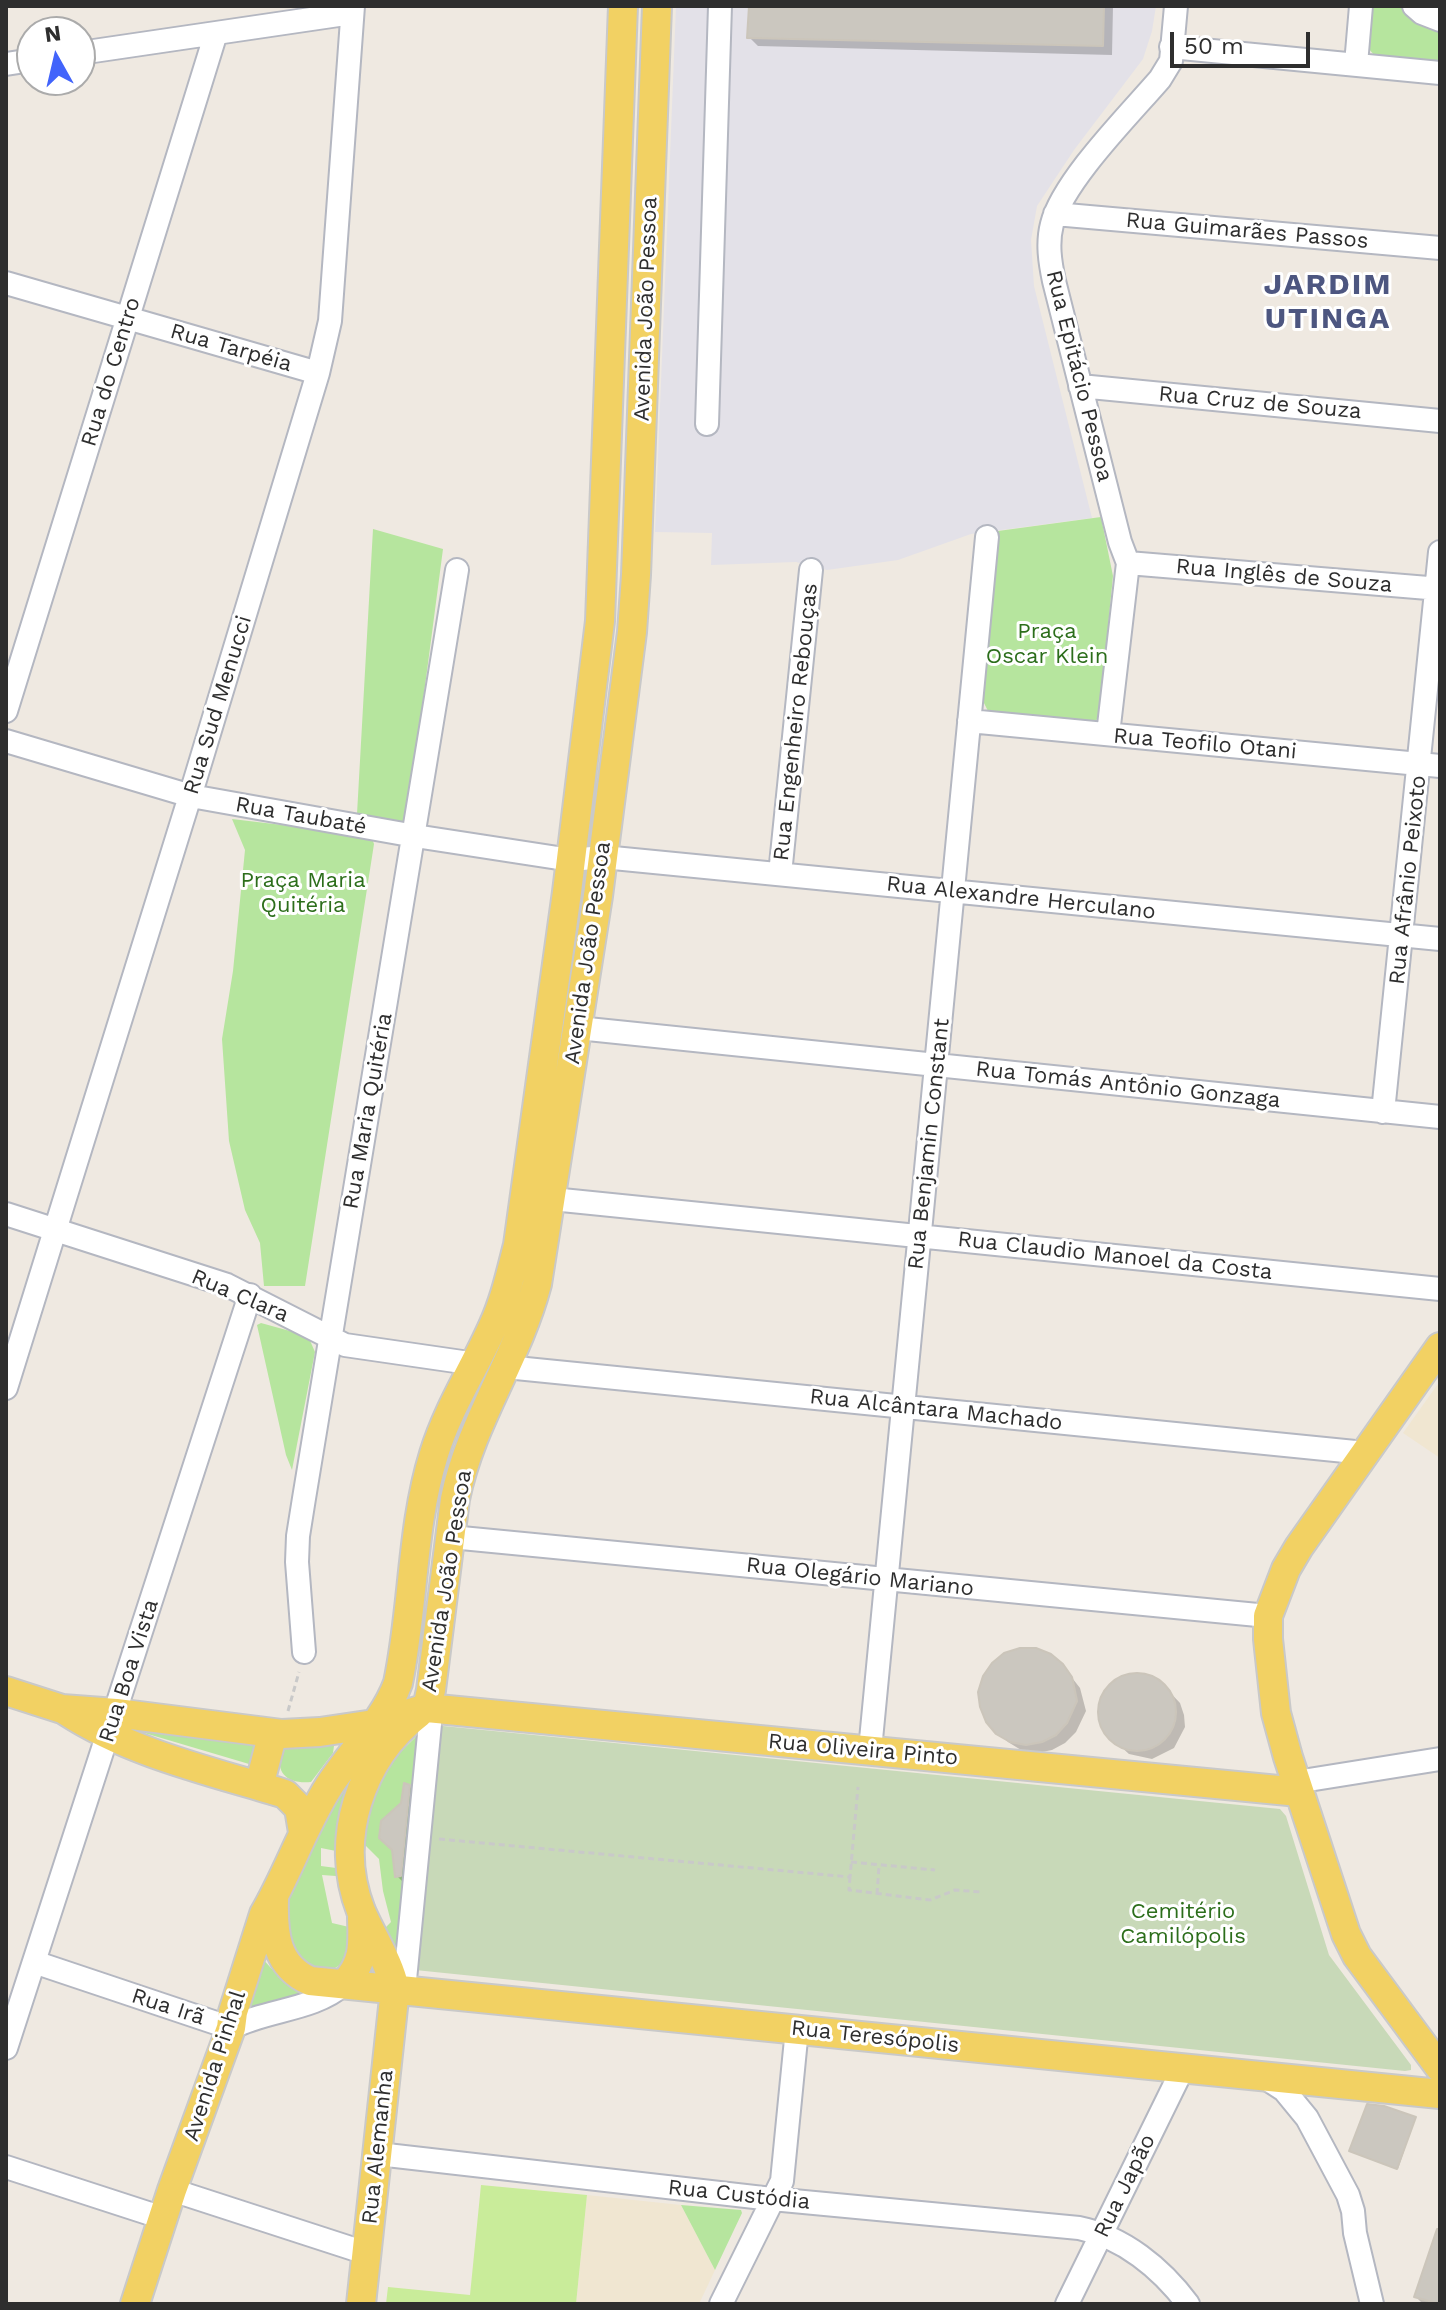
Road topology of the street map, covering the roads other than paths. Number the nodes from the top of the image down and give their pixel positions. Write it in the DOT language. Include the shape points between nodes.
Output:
graph roads {
  1 [pos="623,6"];
  2 [pos="657,6"];
  3 [pos="720,6"];
  4 [pos="1176,6"];
  5 [pos="1361,6"];
  6 [pos="1414,6"];
  7 [pos="353,9"];
  8 [pos="1440,20"];
  9 [pos="216,33"];
  10 [pos="1171,47"];
  11 [pos="96,51"];
  12 [pos="1356,64"];
  13 [pos="1440,73"];
  14 [pos="1055,214"];
  15 [pos="1440,248"];
  16 [pos="6,283"];
  17 [pos="128,318"];
  18 [pos="318,373"];
  19 [pos="1080,386"];
  20 [pos="1440,421"];
  21 [pos="707,424"];
  22 [pos="987,537"];
  23 [pos="1440,552"];
  24 [pos="1128,563"];
  25 [pos="457,570"];
  26 [pos="811,570"];
  27 [pos="1438,589"];
  28 [pos="6,711"];
  29 [pos="969,721"];
  30 [pos="1108,734"];
  31 [pos="6,741"];
  32 [pos="1430,765"];
  33 [pos="191,796"];
  34 [pos="415,836"];
  35 [pos="603,857"];
  36 [pos="571,860"];
  37 [pos="780,874"];
  38 [pos="953,891"];
  39 [pos="1402,936"];
  40 [pos="1440,939"];
  41 [pos="578,1028"];
  42 [pos="936,1065"];
  43 [pos="1383,1112"];
  44 [pos="1440,1117"];
  45 [pos="552,1199"];
  46 [pos="6,1214"];
  47 [pos="56,1230"];
  48 [pos="920,1235"];
  49 [pos="1440,1289"];
  50 [pos="250,1295"];
  51 [pos="328,1337"];
  52 [pos="1440,1347"];
  53 [pos="476,1364"];
  54 [pos="506,1367"];
  55 [pos="6,1388"];
  56 [pos="903,1407"];
  57 [pos="1365,1453"];
  58 [pos="451,1537"];
  59 [pos="887,1579"];
  60 [pos="1268,1616"];
  61 [pos="304,1652"];
  62 [pos="6,1691"];
  63 [pos="427,1708"];
  64 [pos="374,1724"];
  65 [pos="112,1725"];
  66 [pos="278,1734"];
  67 [pos="870,1750"];
  68 [pos="1440,1759"];
  69 [pos="259,1786"];
  70 [pos="1298,1787"];
  71 [pos="303,1832"];
  72 [pos="274,1900"];
  73 [pos="362,1914"];
  74 [pos="34,1962"];
  75 [pos="344,1984"];
  76 [pos="400,1990"];
  77 [pos="231,2028"];
  78 [pos="797,2029"];
  79 [pos="6,2048"];
  80 [pos="1436,2062"];
  81 [pos="1183,2068"];
  82 [pos="1261,2075"];
  83 [pos="1335,2083"];
  84 [pos="1407,2091"];
  85 [pos="1440,2094"];
  86 [pos="1307,2118"];
  87 [pos="378,2154"];
  88 [pos="6,2167"];
  89 [pos="172,2190"];
  90 [pos="772,2199"];
  91 [pos="163,2218"];
  92 [pos="1101,2235"];
  93 [pos="366,2253"];
  94 [pos="135,2304"];
  95 [pos="361,2304"];
  96 [pos="721,2304"];
  97 [pos="1067,2304"];
  98 [pos="1188,2304"];
  99 [pos="1372,2304"];
  1 -- 36 [label="main road, Avenida João Pessoa" via="600,621"];
  2 -- 35 [label="main road, Avenida João Pessoa" via="636,575"];
  3 -- 21 [label="street"];
  4 -- 10 [label="street, Rua Epitácio Pessoa"];
  5 -- 12 [label="street"];
  6 -- 8 [label="street"];
  7 -- 9 [label="street"];
  7 -- 18 [label="street, Rua Sud Menucci" via="330,321"];
  9 -- 11 [label="street"];
  9 -- 17 [label="street, Rua do Centro"];
  10 -- 12 [label="street"];
  10 -- 14 [label="street, Rua Epitácio Pessoa" via="1165,71 1073,184"];
  12 -- 13 [label="street"];
  14 -- 15 [label="street, Rua Guimarães Passos"];
  14 -- 19 [label="street, Rua Epitácio Pessoa" via="1050,262"];
  16 -- 17 [label="street, Rua Tarpéia"];
  17 -- 18 [label="street, Rua Tarpéia"];
  17 -- 28 [label="street, Rua do Centro"];
  18 -- 33 [label="street, Rua Sud Menucci"];
  19 -- 20 [label="street, Rua Cruz de Souza"];
  19 -- 24 [label="street, Rua Epitácio Pessoa"];
  22 -- 29 [label="street, Rua Benjamin Constant"];
  23 -- 27 [label="street, Rua Afrânio Peixoto"];
  24 -- 27 [label="street, Rua Inglês de Souza"];
  24 -- 30 [label="street, Rua Epitácio Pessoa"];
  25 -- 34 [label="street, Rua Maria Quitéria"];
  26 -- 37 [label="street, Rua Engenheiro Rebouças"];
  27 -- 32 [label="street, Rua Afrânio Peixoto"];
  29 -- 30 [label="street, Rua Teofilo Otani"];
  29 -- 38 [label="street, Rua Benjamin Constant"];
  30 -- 32 [label="street, Rua Teofilo Otani"];
  31 -- 33 [label="street, Rua Taubaté"];
  32 -- 39 [label="street, Rua Afrânio Peixoto"];
  33 -- 34 [label="street, Rua Taubaté"];
  33 -- 47 [label="street, Rua Sud Menucci"];
  34 -- 36 [label="street, Rua Taubaté"];
  34 -- 51 [label="street, Rua Maria Quitéria"];
  35 -- 36 [label="street, Rua Taubaté"];
  35 -- 37 [label="street, Rua Alexandre Herculano"];
  35 -- 41 [label="main road, Avenida João Pessoa"];
  36 -- 53 [label="main road, Avenida João Pessoa" via="518,1245 508,1287"];
  37 -- 38 [label="street, Rua Alexandre Herculano"];
  38 -- 39 [label="street, Rua Alexandre Herculano"];
  38 -- 42 [label="street, Rua Benjamin Constant"];
  39 -- 40 [label="street, Rua Alexandre Herculano"];
  39 -- 43 [label="street, Rua Afrânio Peixoto"];
  41 -- 42 [label="street, Rua Tomás Antônio Gonzaga"];
  41 -- 45 [label="main road, Avenida João Pessoa"];
  42 -- 43 [label="street, Rua Tomás Antônio Gonzaga"];
  42 -- 48 [label="street, Rua Benjamin Constant"];
  43 -- 44 [label="street, Rua Tomás Antônio Gonzaga"];
  45 -- 48 [label="street, Rua Claudio Manoel da Costa"];
  45 -- 54 [label="main road, Avenida João Pessoa" via="527,1321"];
  46 -- 47 [label="street, Rua Clara"];
  47 -- 50 [label="street, Rua Clara"];
  47 -- 55 [label="street, Rua Sud Menucci"];
  48 -- 49 [label="street, Rua Claudio Manoel da Costa"];
  48 -- 56 [label="street, Rua Benjamin Constant"];
  50 -- 51 [label="street, Rua Clara"];
  50 -- 65 [label="street, Rua Boa Vista"];
  51 -- 53 [label="street, Rua Clara" via="345,1345"];
  51 -- 61 [label="street, Rua Maria Quitéria" via="298,1536"];
  52 -- 57 [label="main road"];
  53 -- 64 [label="main road, Avenida João Pessoa" via="444,1424 433,1458 420,1515 398,1683"];
  54 -- 56 [label="street, Rua Alcântara Machado"];
  54 -- 58 [label="main road, Avenida João Pessoa" via="461,1469"];
  56 -- 57 [label="street, Rua Alcântara Machado"];
  56 -- 59 [label="street, Rua Benjamin Constant"];
  57 -- 60 [label="main road" via="1299,1547"];
  58 -- 59 [label="street, Rua Olegário Mariano"];
  58 -- 63 [label="main road, Avenida João Pessoa"];
  59 -- 60 [label="street, Rua Olegário Mariano"];
  59 -- 67 [label="street, Rua Benjamin Constant"];
  60 -- 70 [label="main road" via="1272,1688"];
  62 -- 65 [label="main road"];
  63 -- 64 [label="main road, Avenida João Pessoa"];
  63 -- 67 [label="main road, Rua Oliveira Pinto"];
  63 -- 73 [label="main road" via="380,1754 358,1797 350,1847"];
  63 -- 76 [label="street" via="430,1724"];
  64 -- 66 [label="main road"];
  64 -- 71 [label="main road, Avenida Pinhal"];
  65 -- 66 [label="main road"];
  65 -- 69 [label="main road" via="129,1745"];
  65 -- 74 [label="street, Rua Boa Vista"];
  66 -- 69 [label="main road"];
  67 -- 70 [label="main road, Rua Oliveira Pinto"];
  68 -- 70 [label="street"];
  69 -- 71 [label="main road" via="296,1802"];
  70 -- 80 [label="main road" via="1357,1956"];
  71 -- 72 [label="main road, Avenida Pinhal"];
  72 -- 75 [label="main road, Rua Teresópolis" via="277,1944 289,1968 310,1981"];
  72 -- 77 [label="main road, Avenida Pinhal" via="260,1923"];
  73 -- 75 [label="main road" via="362,1956"];
  73 -- 76 [label="main road"];
  74 -- 77 [label="street, Rua Irã"];
  74 -- 79 [label="street, Rua Boa Vista"];
  75 -- 76 [label="main road, Rua Teresópolis"];
  75 -- 77 [label="street, Rua Irã" via="318,2000"];
  76 -- 78 [label="main road, Rua Teresópolis"];
  76 -- 87 [label="main road, Rua Alemanha"];
  77 -- 89 [label="main road, Avenida Pinhal"];
  78 -- 81 [label="main road, Rua Teresópolis"];
  78 -- 90 [label="street" via="782,2181"];
  80 -- 84 [label="main road"];
  81 -- 82 [label="main road, Rua Teresópolis"];
  81 -- 92 [label="street, Rua Japão"];
  82 -- 83 [label="main road, Rua Teresópolis"];
  82 -- 86 [label="street" via="1284,2090"];
  83 -- 84 [label="main road, Rua Teresópolis"];
  83 -- 86 [label="street" via="1315,2100"];
  84 -- 85 [label="main road, Rua Teresópolis"];
  86 -- 99 [label="street" via="1348,2195"];
  87 -- 90 [label="street, Rua Custódia"];
  87 -- 93 [label="main road, Rua Alemanha"];
  88 -- 91 [label="street"];
  89 -- 91 [label="main road, Avenida Pinhal"];
  89 -- 93 [label="street"];
  90 -- 92 [label="street, Rua Custódia" via="1079,2228"];
  90 -- 96 [label="street"];
  91 -- 94 [label="main road, Avenida Pinhal"];
  92 -- 97 [label="street, Rua Japão"];
  92 -- 98 [label="street, Rua Custódia" via="1150,2263"];
  93 -- 95 [label="main road, Rua Alemanha"];
}
